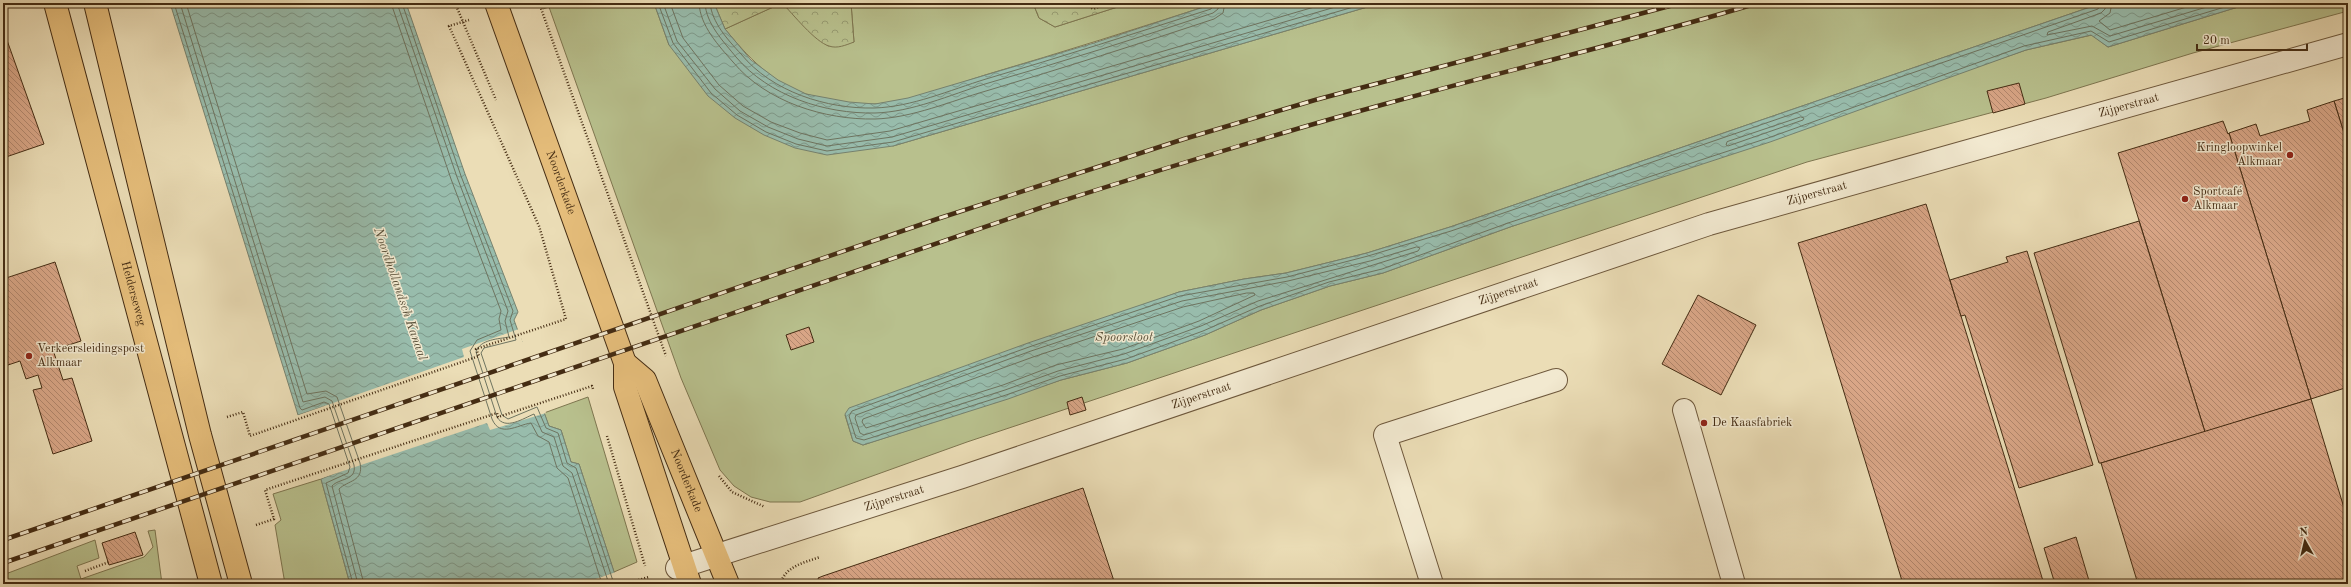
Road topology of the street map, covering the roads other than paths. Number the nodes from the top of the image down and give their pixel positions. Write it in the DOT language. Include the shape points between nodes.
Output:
graph roads {
  1 [pos="56,3"];
  2 [pos="95,3"];
  3 [pos="496,3"];
  4 [pos="2348,44"];
  5 [pos="625,363"];
  6 [pos="1556,380"];
  7 [pos="1684,410"];
  8 [pos="717,556"];
  9 [pos="684,572"];
  10 [pos="211,584"];
  11 [pos="241,584"];
  12 [pos="728,584"];
  13 [pos="1432,584"];
  14 [pos="1734,584"];
  1 -- 10 [label="main road, Helderseweg"];
  2 -- 11 [label="main road" via="200,435"];
  3 -- 5 [label="main road, Noorderkade"];
  4 -- 8 [label="street, Zijperstraat" via="1709,224 970,475"];
  5 -- 8 [label="main road, Noorderkade" via="645,380"];
  5 -- 9 [label="main road, Noorderkade" via="625,387"];
  6 -- 13 [label="street" via="1385,435"];
  7 -- 14 [label="street"];
  8 -- 9 [label="street, Zijperstraat"];
  8 -- 12 [label="main road, Noorderkade"];
}
